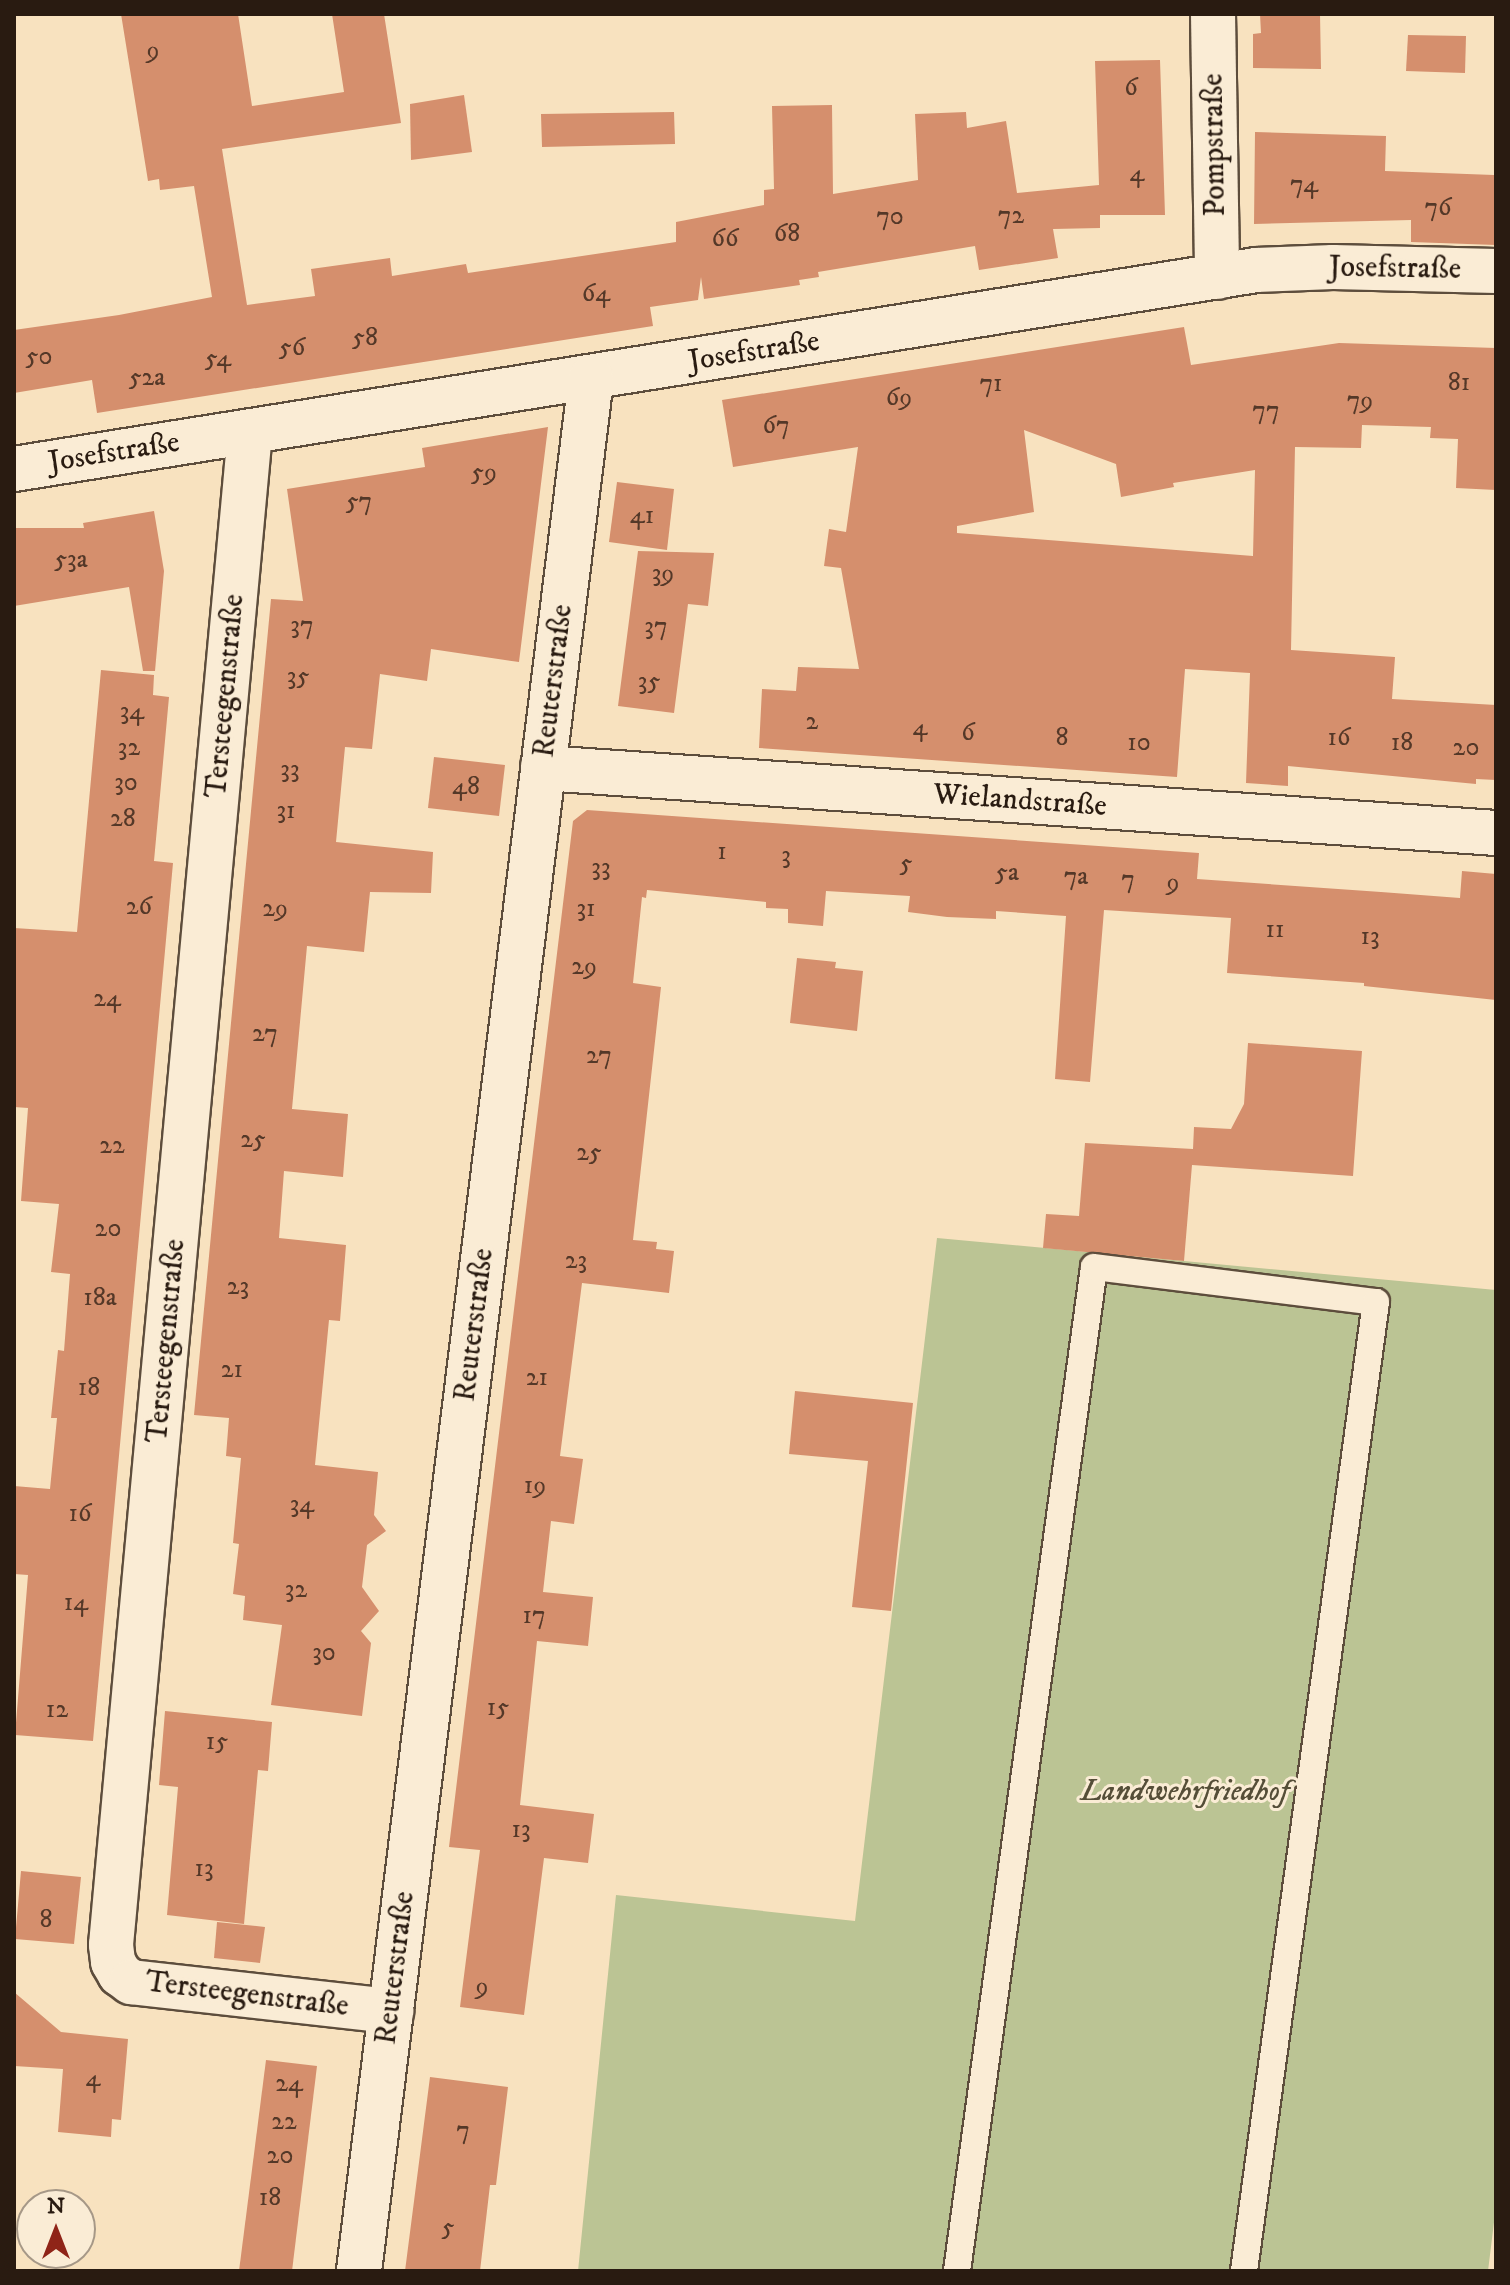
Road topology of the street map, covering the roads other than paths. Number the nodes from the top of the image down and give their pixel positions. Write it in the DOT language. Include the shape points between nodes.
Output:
graph roads {
  1 [pos="1213,14"];
  2 [pos="1496,271"];
  3 [pos="1217,277"];
  4 [pos="591,378"];
  5 [pos="250,432"];
  6 [pos="14,469"];
  7 [pos="543,768"];
  8 [pos="1496,833"];
  9 [pos="391,2011"];
  10 [pos="359,2271"];
  11 [pos="957,2271"];
  12 [pos="1244,2271"];
  1 -- 3 [label="street, Pompstraße"];
  2 -- 3 [label="street, Josefstraße" via="1333,267"];
  3 -- 4 [label="street, Josefstraße"];
  4 -- 5 [label="street, Josefstraße"];
  4 -- 7 [label="street, Reuterstraße"];
  5 -- 6 [label="street, Josefstraße"];
  5 -- 9 [label="street, Tersteegenstraße" via="111,1945 113,1962 131,1982"];
  7 -- 8 [label="street, Wielandstraße"];
  7 -- 9 [label="street, Reuterstraße"];
  9 -- 10 [label="street, Reuterstraße"];
  11 -- 12 [label="lane" via="1094,1267 1376,1302"];
}
